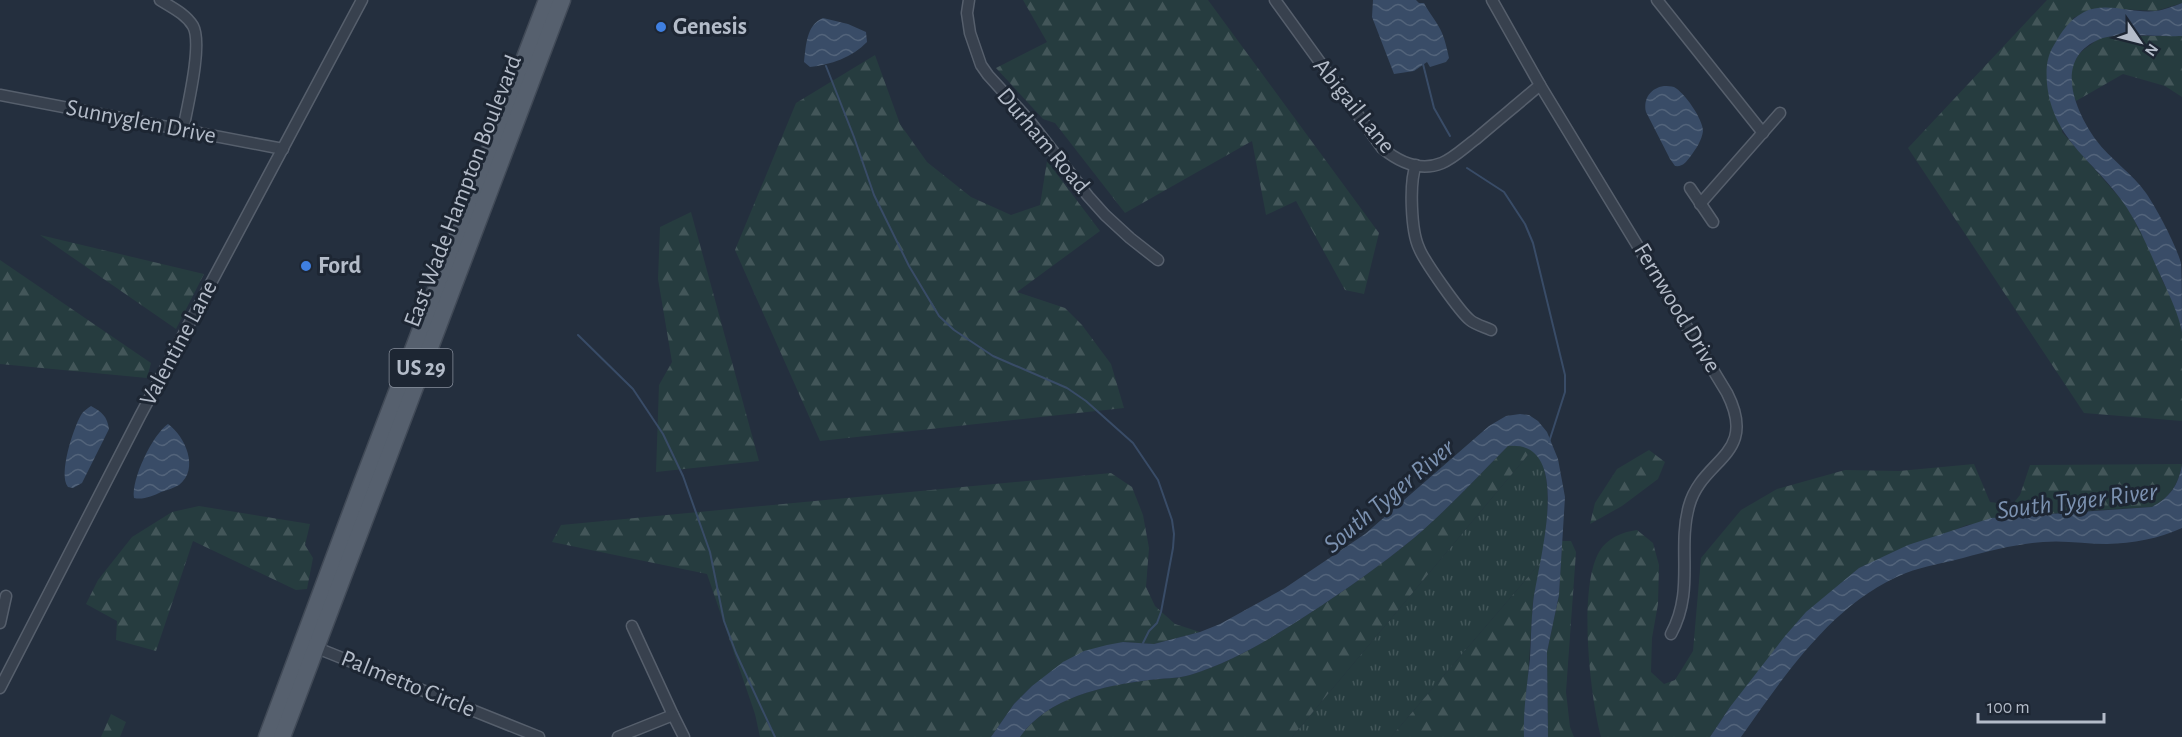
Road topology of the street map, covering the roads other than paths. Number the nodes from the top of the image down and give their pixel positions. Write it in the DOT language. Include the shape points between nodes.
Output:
graph roads {
  1 [pos="160,0"];
  2 [pos="362,0"];
  3 [pos="969,0"];
  4 [pos="1275,0"];
  5 [pos="1492,0"];
  6 [pos="1657,0"];
  7 [pos="554,2"];
  8 [pos="1540,86"];
  9 [pos="0,96"];
  10 [pos="1780,113"];
  11 [pos="183,130"];
  12 [pos="1763,133"];
  13 [pos="283,149"];
  14 [pos="1416,165"];
  15 [pos="1690,188"];
  16 [pos="1701,204"];
  17 [pos="1713,222"];
  18 [pos="1158,260"];
  19 [pos="1491,330"];
  20 [pos="6,596"];
  21 [pos="0,619"];
  22 [pos="632,627"];
  23 [pos="1671,634"];
  24 [pos="310,645"];
  25 [pos="295,682"];
  26 [pos="0,688"];
  27 [pos="673,715"];
  28 [pos="513,732"];
  29 [pos="267,737"];
  30 [pos="282,737"];
  31 [pos="539,737"];
  32 [pos="618,737"];
  33 [pos="684,737"];
  1 -- 11 [label="street" via="193,26 197,44"];
  2 -- 13 [label="street, Valentine Lane"];
  3 -- 18 [label="street, Durham Road" via="970,33 988,75 1028,118 1105,215"];
  4 -- 14 [label="street, Abigail Lane" via="1382,148 1408,165"];
  5 -- 8 [label="street, Fernwood Drive"];
  6 -- 12 [label="street"];
  7 -- 24 [label="main road, East Wade Hampton Boulevard / US 29"];
  8 -- 14 [label="street, Abigail Lane" via="1442,164"];
  8 -- 23 [label="street, Fernwood Drive" via="1727,393 1736,415 1736,438 1689,505 1685,583"];
  9 -- 11 [label="street, Sunnyglen Drive"];
  10 -- 12 [label="street"];
  11 -- 13 [label="street, Sunnyglen Drive"];
  12 -- 16 [label="street"];
  13 -- 26 [label="street, Valentine Lane"];
  14 -- 19 [label="street" via="1413,200 1418,248 1470,320"];
  15 -- 16 [label="street"];
  16 -- 17 [label="street"];
  20 -- 21 [label="street"];
  22 -- 27 [label="street"];
  24 -- 25 [label="main road, East Wade Hampton Boulevard / US 29"];
  24 -- 28 [label="street, Palmetto Circle"];
  25 -- 29 [label="main road, East Wade Hampton Boulevard / US 29"];
  25 -- 30 [label="main road, East Wade Hampton Boulevard / US 29"];
  27 -- 32 [label="street"];
  27 -- 33 [label="street"];
  28 -- 31 [label="street, Palmetto Circle"];
}
